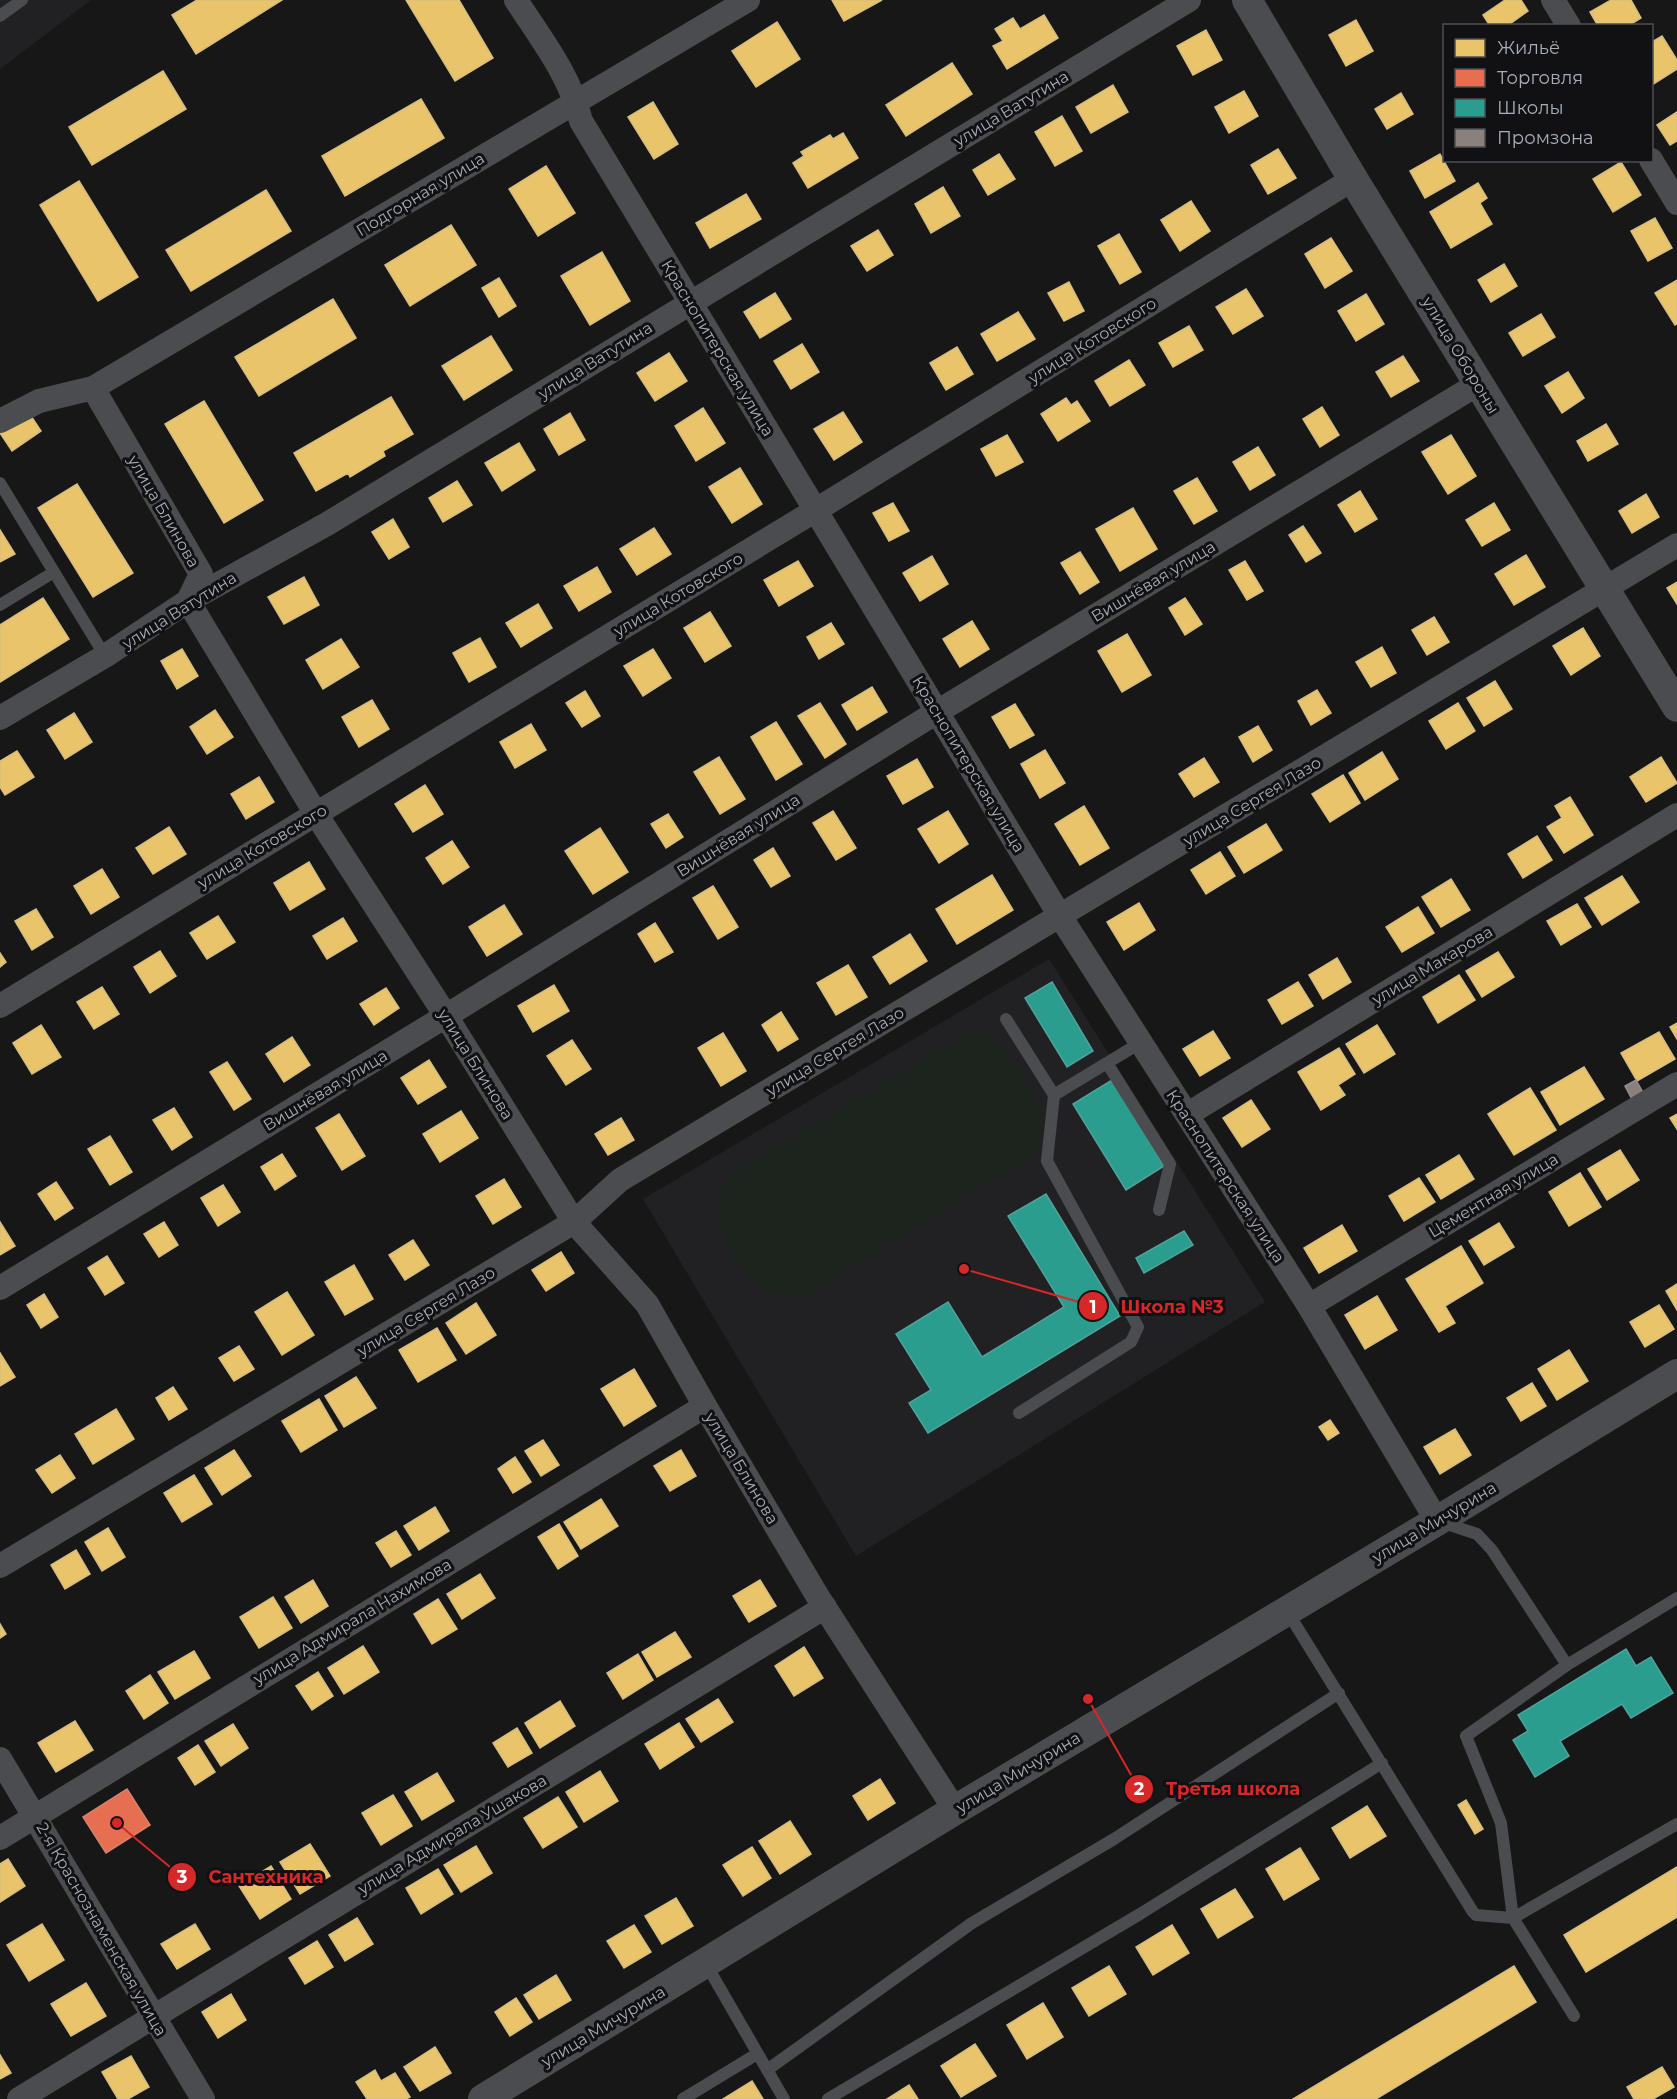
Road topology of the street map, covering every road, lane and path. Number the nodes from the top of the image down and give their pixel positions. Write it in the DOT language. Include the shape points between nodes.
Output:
graph roads {
  1 [pos="22,0"];
  2 [pos="516,0"];
  3 [pos="747,0"];
  4 [pos="1189,0"];
  5 [pos="1247,0"];
  6 [pos="1553,0"];
  7 [pos="0,16"];
  8 [pos="1568,24"];
  9 [pos="576,102"];
  10 [pos="1652,162"];
  11 [pos="1353,179"];
  12 [pos="1677,203"];
  13 [pos="690,302"];
  14 [pos="1478,384"];
  15 [pos="93,388"];
  16 [pos="0,421"];
  17 [pos="0,483"];
  18 [pos="816,510"];
  19 [pos="1677,545"];
  20 [pos="54,572"];
  21 [pos="1604,589"];
  22 [pos="188,602"];
  23 [pos="0,606"];
  24 [pos="105,656"];
  25 [pos="1677,707"];
  26 [pos="937,712"];
  27 [pos="0,718"];
  28 [pos="316,814"];
  29 [pos="1677,815"];
  30 [pos="1060,916"];
  31 [pos="0,1006"];
  32 [pos="446,1016"];
  33 [pos="1006,1019"];
  34 [pos="1140,1043"];
  35 [pos="1107,1063"];
  36 [pos="1677,1084"];
  37 [pos="1054,1095"];
  38 [pos="1188,1114"];
  39 [pos="1159,1210"];
  40 [pos="574,1222"];
  41 [pos="0,1288"];
  42 [pos="1309,1306"];
  43 [pos="1677,1374"];
  44 [pos="705,1406"];
  45 [pos="1019,1413"];
  46 [pos="1437,1521"];
  47 [pos="0,1566"];
  48 [pos="1677,1598"];
  49 [pos="825,1607"];
  50 [pos="1287,1611"];
  51 [pos="1567,1665"];
  52 [pos="1338,1694"];
  53 [pos="0,1759"];
  54 [pos="1382,1763"];
  55 [pos="955,1810"];
  56 [pos="35,1816"];
  57 [pos="1677,1824"];
  58 [pos="0,1838"];
  59 [pos="1513,1918"];
  60 [pos="706,1964"];
  61 [pos="1574,2016"];
  62 [pos="152,2017"];
  63 [pos="757,2054"];
  64 [pos="767,2070"];
  65 [pos="19,2099"];
  66 [pos="203,2099"];
  67 [pos="483,2099"];
  68 [pos="683,2099"];
  69 [pos="784,2099"];
  70 [pos="828,2099"];
  1 -- 7 [label="lane"];
  2 -- 9 [label="street, Краснопитерская улица" via="561,68"];
  3 -- 9 [label="street, Подгорная улица"];
  4 -- 13 [label="street, улица Ватутина"];
  5 -- 11 [label="street, улица Обороны"];
  6 -- 8 [label="street"];
  9 -- 13 [label="street, Краснопитерская улица" via="581,121"];
  9 -- 15 [label="street, Подгорная улица"];
  10 -- 12 [label="street"];
  11 -- 14 [label="street, улица Обороны"];
  11 -- 18 [label="street, улица Котовского"];
  13 -- 18 [label="street, Краснопитерская улица"];
  13 -- 22 [label="street, улица Ватутина" via="327,524"];
  14 -- 21 [label="street, улица Обороны"];
  14 -- 26 [label="street, Вишнёвая улица"];
  15 -- 16 [label="street" via="39,401"];
  15 -- 22 [label="street, улица Блинова" via="201,574"];
  17 -- 20 [label="lane"];
  18 -- 26 [label="street, Краснопитерская улица"];
  18 -- 28 [label="street, улица Котовского"];
  19 -- 21 [label="street, улица Сергея Лазо"];
  20 -- 23 [label="lane"];
  20 -- 24 [label="lane"];
  21 -- 25 [label="street, улица Обороны"];
  21 -- 30 [label="street, улица Сергея Лазо"];
  22 -- 24 [label="street, улица Ватутина"];
  22 -- 28 [label="street, улица Блинова"];
  24 -- 27 [label="street, улица Ватутина"];
  26 -- 30 [label="street, Краснопитерская улица"];
  26 -- 32 [label="street, Вишнёвая улица"];
  28 -- 31 [label="street, улица Котовского"];
  28 -- 32 [label="street, улица Блинова"];
  29 -- 38 [label="street, улица Макарова"];
  30 -- 34 [label="street, Краснопитерская улица"];
  30 -- 40 [label="street, улица Сергея Лазо" via="620,1180"];
  32 -- 40 [label="street, улица Блинова"];
  32 -- 41 [label="street, Вишнёвая улица"];
  33 -- 37 [label="lane"];
  34 -- 35 [label="lane"];
  34 -- 38 [label="street, Краснопитерская улица"];
  35 -- 37 [label="lane"];
  35 -- 39 [label="lane" via="1170,1164"];
  36 -- 42 [label="street, Цементная улица"];
  37 -- 45 [label="lane" via="1047,1161 1138,1327 1131,1342"];
  38 -- 42 [label="street, Краснопитерская улица"];
  40 -- 44 [label="street, улица Блинова" via="647,1304"];
  40 -- 47 [label="street, улица Сергея Лазо"];
  42 -- 46 [label="street, Краснопитерская улица"];
  43 -- 46 [label="street, улица Мичурина"];
  44 -- 49 [label="street, улица Блинова"];
  44 -- 56 [label="street, улица Адмирала Нахимова"];
  46 -- 50 [label="street, улица Мичурина"];
  46 -- 51 [label="lane" via="1477,1534"];
  48 -- 51 [label="lane"];
  49 -- 55 [label="street, улица Блинова"];
  49 -- 62 [label="street, улица Адмирала Ушакова"];
  50 -- 52 [label="lane"];
  50 -- 55 [label="street, улица Мичурина"];
  51 -- 59 [label="lane" via="1466,1736 1502,1824"];
  52 -- 54 [label="lane"];
  52 -- 64 [label="lane" via="1114,1839 972,1923"];
  53 -- 56 [label="street, 2-я Краснознаменская улица"];
  54 -- 59 [label="lane" via="1473,1912"];
  54 -- 70 [label="lane" via="1140,1914"];
  55 -- 60 [label="street, улица Мичурина"];
  56 -- 58 [label="street, улица Адмирала Нахимова"];
  56 -- 62 [label="street, 2-я Краснознаменская улица"];
  57 -- 59 [label="lane"];
  59 -- 61 [label="lane"];
  60 -- 63 [label="lane"];
  60 -- 67 [label="street, улица Мичурина"];
  62 -- 65 [label="street, улица Адмирала Ушакова"];
  62 -- 66 [label="street, 2-я Краснознаменская улица"];
  63 -- 64 [label="lane"];
  63 -- 68 [label="lane"];
  64 -- 69 [label="lane"];
}
